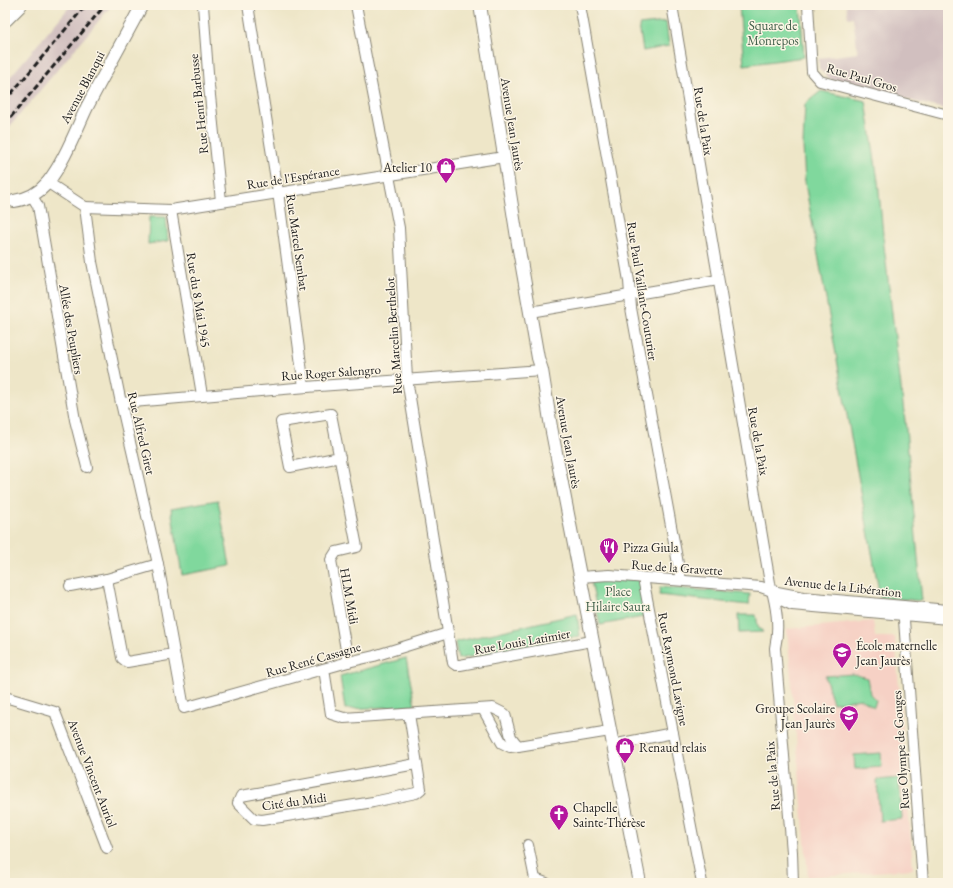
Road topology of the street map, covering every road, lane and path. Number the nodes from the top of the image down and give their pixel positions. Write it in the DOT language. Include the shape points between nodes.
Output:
graph roads {
  1 [pos="19,5"];
  2 [pos="142,5"];
  3 [pos="203,5"];
  4 [pos="248,5"];
  5 [pos="356,5"];
  6 [pos="480,5"];
  7 [pos="580,5"];
  8 [pos="672,5"];
  9 [pos="808,5"];
  10 [pos="5,19"];
  11 [pos="948,115"];
  12 [pos="504,157"];
  13 [pos="389,175"];
  14 [pos="47,182"];
  15 [pos="278,192"];
  16 [pos="32,196"];
  17 [pos="14,201"];
  18 [pos="221,201"];
  19 [pos="84,207"];
  20 [pos="171,210"];
  21 [pos="718,280"];
  22 [pos="631,294"];
  23 [pos="530,312"];
  24 [pos="542,370"];
  25 [pos="407,379"];
  26 [pos="304,387"];
  27 [pos="202,395"];
  28 [pos="121,403"];
  29 [pos="340,457"];
  30 [pos="87,467"];
  31 [pos="158,564"];
  32 [pos="580,576"];
  33 [pos="643,578"];
  34 [pos="107,579"];
  35 [pos="681,580"];
  36 [pos="70,586"];
  37 [pos="772,591"];
  38 [pos="948,610"];
  39 [pos="903,611"];
  40 [pos="948,620"];
  41 [pos="448,633"];
  42 [pos="592,641"];
  43 [pos="174,654"];
  44 [pos="348,662"];
  45 [pos="456,665"];
  46 [pos="324,669"];
  47 [pos="5,697"];
  48 [pos="184,708"];
  49 [pos="483,708"];
  50 [pos="409,714"];
  51 [pos="610,730"];
  52 [pos="673,733"];
  53 [pos="612,745"];
  54 [pos="518,746"];
  55 [pos="416,764"];
  56 [pos="528,845"];
  57 [pos="107,848"];
  58 [pos="546,883"];
  59 [pos="640,883"];
  60 [pos="702,883"];
  61 [pos="793,883"];
  62 [pos="923,883"];
  1 -- 10 [label="main road"];
  2 -- 14 [label="street, Avenue Blanqui"];
  3 -- 18 [label="street, Rue Henri Barbusse"];
  4 -- 15 [label="street, Rue Marcel Sembat"];
  5 -- 13 [label="street, Rue Marcelin Berthelot"];
  6 -- 12 [label="street, Avenue Jean Jaurès"];
  7 -- 22 [label="street, Rue Paul Vaillant-Couturier"];
  8 -- 21 [label="street, Rue de la Paix"];
  9 -- 11 [label="street, Rue Paul Gros" via="812,72 820,81"];
  12 -- 13 [label="street, Rue de l'Espérance"];
  12 -- 23 [label="street, Avenue Jean Jaurès"];
  13 -- 15 [label="street, Rue de l'Espérance"];
  13 -- 25 [label="street, Rue Marcelin Berthelot" via="399,228"];
  14 -- 16 [label="street, Avenue Blanqui"];
  14 -- 19 [label="street"];
  15 -- 18 [label="street, Rue de l'Espérance"];
  15 -- 26 [label="street, Rue Marcel Sembat"];
  16 -- 17 [label="street"];
  16 -- 30 [label="street, Allée des Peupliers" via="38,206 75,420"];
  18 -- 20 [label="street, Rue de l'Espérance"];
  19 -- 20 [label="street, Rue de l'Espérance"];
  19 -- 28 [label="street, Rue Alfred Giret" via="92,262"];
  20 -- 27 [label="street, Rue du 8 Mai 1945"];
  21 -- 22 [label="street"];
  21 -- 37 [label="street, Rue de la Paix"];
  22 -- 23 [label="street"];
  22 -- 35 [label="street, Rue Paul Vaillant-Couturier" via="631,308"];
  23 -- 24 [label="street, Avenue Jean Jaurès"];
  24 -- 25 [label="street, Rue Roger Salengro"];
  24 -- 32 [label="street, Avenue Jean Jaurès"];
  25 -- 26 [label="street, Rue Roger Salengro"];
  25 -- 41 [label="street, Rue Marcelin Berthelot"];
  26 -- 27 [label="street, Rue Roger Salengro"];
  27 -- 28 [label="street, Rue Roger Salengro"];
  28 -- 31 [label="street, Rue Alfred Giret"];
  29 -- 29 [label="street, HLM Midi" via="330,414 282,422 290,467"];
  29 -- 44 [label="street, HLM Midi" via="357,548 336,552 331,560"];
  31 -- 34 [label="street"];
  31 -- 43 [label="street, Rue Alfred Giret"];
  32 -- 33 [label="street, Rue de la Gravette"];
  32 -- 42 [label="street, Avenue Jean Jaurès"];
  33 -- 35 [label="street, Rue de la Gravette"];
  33 -- 52 [label="street, Rue Raymond Lavigne"];
  34 -- 36 [label="street"];
  34 -- 43 [label="street" via="122,658 127,662"];
  35 -- 37 [label="street, Rue de la Gravette" via="762,587"];
  37 -- 39 [label="street, Avenue de la Libération" via="781,600 792,605"];
  37 -- 61 [label="street, Rue de la Paix" via="778,633 775,648"];
  38 -- 39 [label="street, Avenue de la Libération"];
  39 -- 40 [label="street, Avenue de la Libération"];
  39 -- 62 [label="street, Rue Olympe de Gouges"];
  41 -- 44 [label="street, Rue René Cassagne"];
  41 -- 45 [label="street, Rue Marcelin Berthelot" via="453,662"];
  42 -- 45 [label="street, Rue Louis Latimier"];
  42 -- 51 [label="street, Avenue Jean Jaurès"];
  43 -- 48 [label="street, Rue Alfred Giret"];
  44 -- 46 [label="street, Rue René Cassagne"];
  46 -- 48 [label="street, Rue René Cassagne"];
  46 -- 50 [label="street" via="331,714 344,718"];
  47 -- 57 [label="street, Avenue Vincent Auriol" via="55,712"];
  49 -- 50 [label="street"];
  49 -- 54 [label="street" via="502,743 510,747"];
  49 -- 54 [label="street" via="493,708 505,714 511,737"];
  50 -- 55 [label="street, Cité du Midi"];
  51 -- 53 [label="street, Avenue Jean Jaurès"];
  51 -- 54 [label="street"];
  52 -- 53 [label="street"];
  52 -- 60 [label="street, Rue Raymond Lavigne"];
  53 -- 59 [label="street, Avenue Jean Jaurès"];
  55 -- 55 [label="street, Cité du Midi" via="421,789 416,793 262,820 254,819 238,803 241,796"];
  56 -- 58 [label="street" via="535,879"];
}
